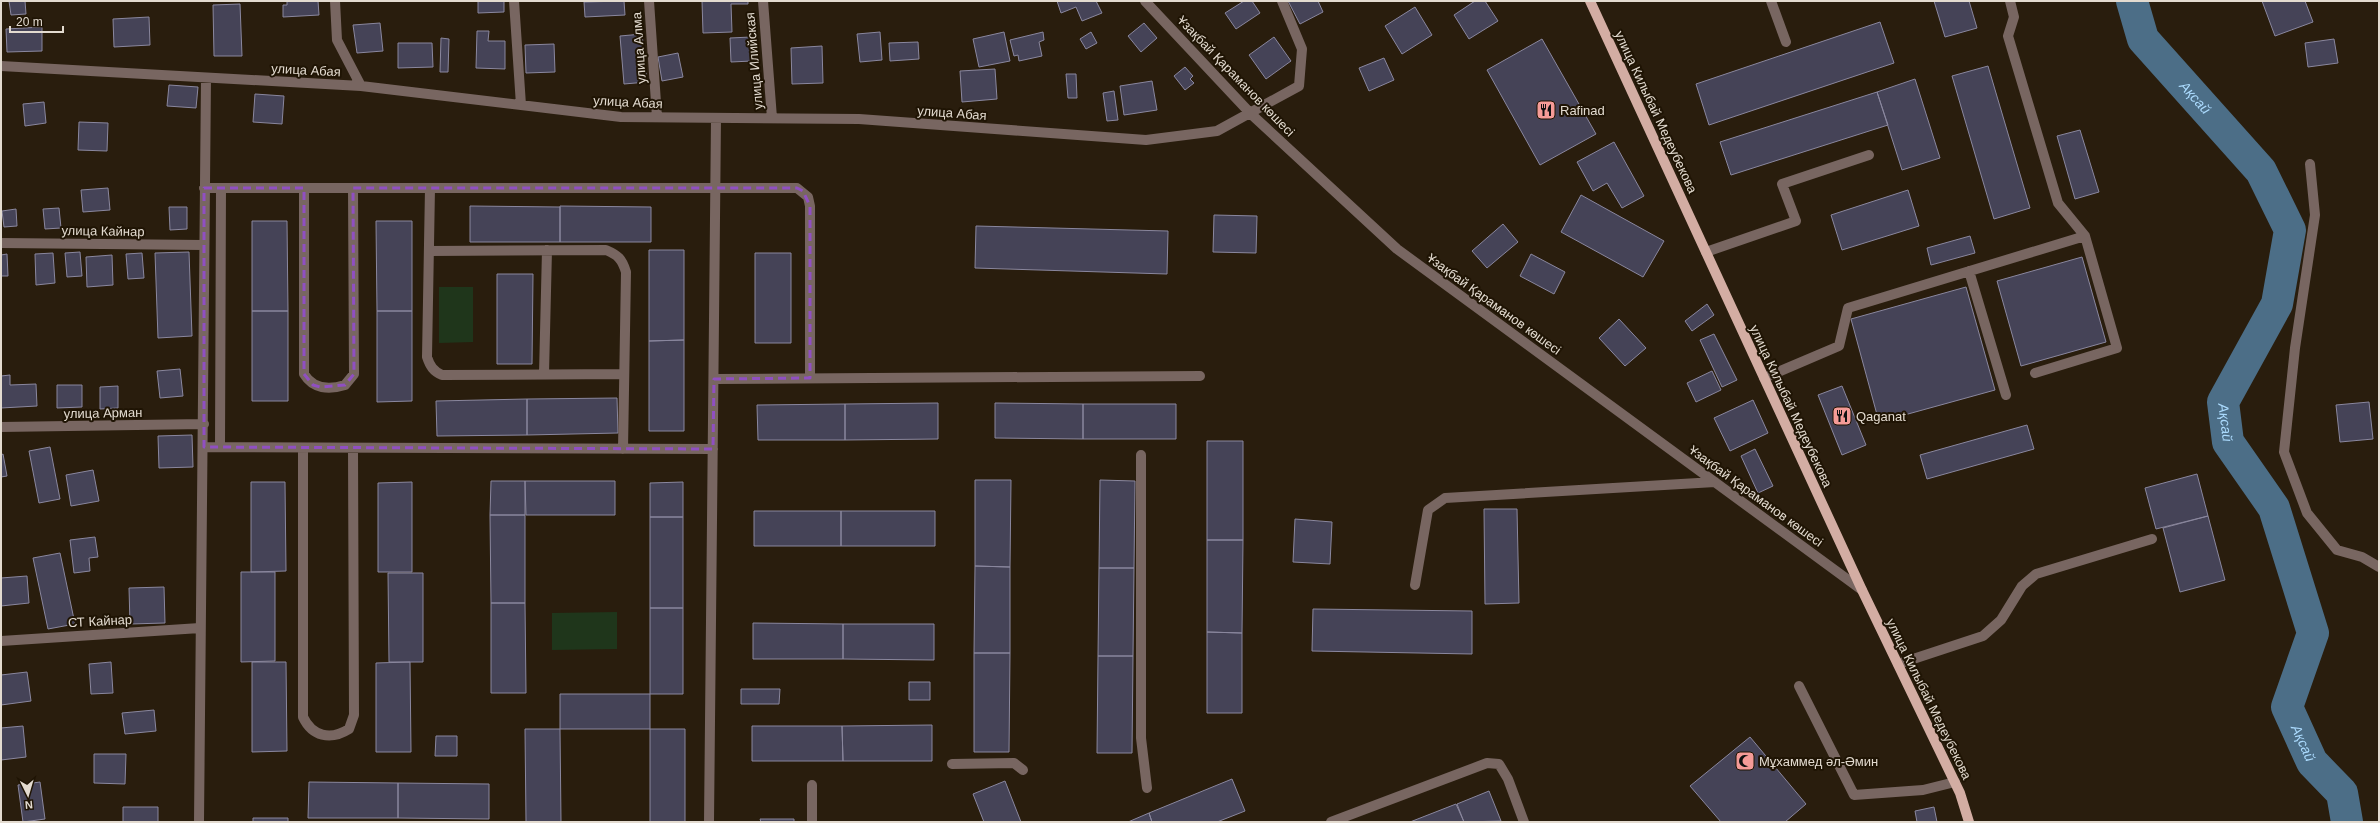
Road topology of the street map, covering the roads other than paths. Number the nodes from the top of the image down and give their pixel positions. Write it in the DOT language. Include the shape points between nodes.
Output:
graph roads {
  1 [pos="334,1"];
  2 [pos="514,1"];
  3 [pos="648,1"];
  4 [pos="763,1"];
  5 [pos="1145,1"];
  6 [pos="1282,1"];
  7 [pos="1590,1"];
  8 [pos="1771,1"];
  9 [pos="2010,1"];
  10 [pos="1786,42"];
  11 [pos="1,66"];
  12 [pos="206,78"];
  13 [pos="361,86"];
  14 [pos="521,105"];
  15 [pos="1251,114"];
  16 [pos="657,117"];
  17 [pos="716,118"];
  18 [pos="772,118"];
  19 [pos="1869,155"];
  20 [pos="2310,164"];
  21 [pos="204,188"];
  22 [pos="221,188"];
  23 [pos="304,188"];
  24 [pos="353,188"];
  25 [pos="430,188"];
  26 [pos="716,188"];
  27 [pos="2085,236"];
  28 [pos="1,242"];
  29 [pos="204,245"];
  30 [pos="547,250"];
  31 [pos="429,251"];
  32 [pos="1706,252"];
  33 [pos="1969,271"];
  34 [pos="2035,373"];
  35 [pos="544,374"];
  36 [pos="624,374"];
  37 [pos="1200,376"];
  38 [pos="810,378"];
  39 [pos="1764,378"];
  40 [pos="714,379"];
  41 [pos="2006,395"];
  42 [pos="204,424"];
  43 [pos="1,427"];
  44 [pos="204,447"];
  45 [pos="220,447"];
  46 [pos="303,448"];
  47 [pos="353,448"];
  48 [pos="624,449"];
  49 [pos="713,449"];
  50 [pos="1141,455"];
  51 [pos="1715,482"];
  52 [pos="2152,540"];
  53 [pos="2379,567"];
  54 [pos="1415,585"];
  55 [pos="1862,590"];
  56 [pos="200,628"];
  57 [pos="1,640"];
  58 [pos="1898,664"];
  59 [pos="1799,686"];
  60 [pos="952,764"];
  61 [pos="1023,770"];
  62 [pos="1954,782"];
  63 [pos="812,785"];
  64 [pos="1147,788"];
  65 [pos="199,822"];
  66 [pos="709,822"];
  67 [pos="812,822"];
  68 [pos="1331,822"];
  69 [pos="1524,822"];
  70 [pos="1969,822"];
  1 -- 13 [label="street" via="337,40"];
  2 -- 14 [label="street"];
  3 -- 16 [label="street, улица Алма"];
  4 -- 18 [label="street, улица Илийская"];
  5 -- 15 [label="street, Ұзақбай Қараманов көшесі"];
  6 -- 15 [label="street, улица Абая" via="1302,49 1300,86"];
  7 -- 32 [label="main road, улица Килыбай Медеубекова"];
  8 -- 10 [label="street"];
  9 -- 27 [label="street" via="2014,17 2008,36 2058,203"];
  11 -- 12 [label="street, улица Абая"];
  12 -- 13 [label="street, улица Абая"];
  12 -- 21 [label="street"];
  13 -- 14 [label="street, улица Абая"];
  14 -- 16 [label="street, улица Абая" via="621,117"];
  15 -- 18 [label="street, улица Абая" via="1217,131 1146,140 859,119"];
  15 -- 51 [label="street, Ұзақбай Қараманов көшесі" via="1397,249"];
  16 -- 17 [label="street, улица Абая"];
  17 -- 18 [label="street, улица Абая"];
  17 -- 26 [label="street"];
  19 -- 32 [label="street" via="1782,184 1796,221"];
  20 -- 53 [label="street" via="2315,215 2295,348 2284,452 2307,513 2337,550 2362,556"];
  21 -- 22 [label="street"];
  21 -- 29 [label="street"];
  22 -- 23 [label="street"];
  22 -- 45 [label="street"];
  23 -- 24 [label="street"];
  23 -- 24 [label="street" via="304,374 313,385 320,387 345,385 354,374"];
  24 -- 25 [label="street"];
  25 -- 26 [label="street"];
  25 -- 31 [label="street"];
  26 -- 38 [label="street" via="797,188 808,197"];
  26 -- 40 [label="street"];
  27 -- 33 [label="street"];
  27 -- 34 [label="street" via="2117,348"];
  28 -- 29 [label="street, улица Кайнар"];
  29 -- 42 [label="street"];
  30 -- 31 [label="street"];
  30 -- 35 [label="street"];
  30 -- 36 [label="street" via="606,250 617,255 622,261 626,272"];
  31 -- 35 [label="street" via="427,357 435,372 442,375"];
  32 -- 39 [label="main road, улица Килыбай Медеубекова"];
  33 -- 39 [label="street" via="1848,308 1839,346"];
  33 -- 41 [label="street"];
  35 -- 36 [label="street"];
  36 -- 48 [label="street"];
  37 -- 38 [label="street"];
  38 -- 40 [label="street"];
  39 -- 55 [label="main road, улица Килыбай Медеубекова"];
  40 -- 49 [label="street"];
  42 -- 43 [label="street, улица Арман"];
  42 -- 44 [label="street"];
  44 -- 45 [label="street"];
  44 -- 56 [label="street"];
  45 -- 46 [label="street"];
  46 -- 47 [label="street"];
  46 -- 47 [label="street" via="303,716 312,731 328,735 342,734 349,729 354,715"];
  47 -- 48 [label="street"];
  48 -- 49 [label="street"];
  49 -- 66 [label="street"];
  50 -- 64 [label="street" via="1140,738"];
  51 -- 54 [label="street" via="1445,498 1428,510"];
  51 -- 55 [label="street, Ұзақбай Қараманов көшесі"];
  52 -- 58 [label="street" via="2036,574 2022,586 2001,620 1984,636"];
  55 -- 58 [label="main road, улица Килыбай Медеубекова"];
  56 -- 57 [label="street, СТ Кайнар"];
  56 -- 65 [label="street"];
  58 -- 62 [label="main road, улица Килыбай Медеубекова"];
  59 -- 62 [label="street" via="1854,795 1923,790"];
  60 -- 61 [label="street" via="1014,763"];
  62 -- 70 [label="main road, улица Килыбай Медеубекова"];
  63 -- 67 [label="street"];
  68 -- 69 [label="street" via="1488,763 1499,764 1508,779"];
}
